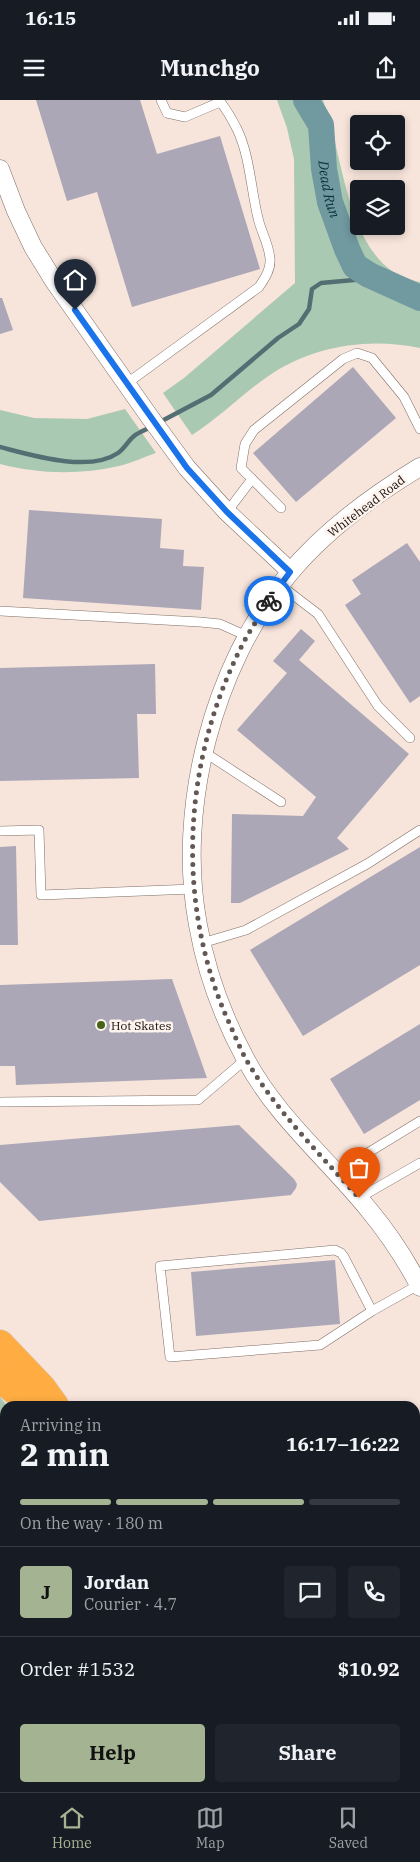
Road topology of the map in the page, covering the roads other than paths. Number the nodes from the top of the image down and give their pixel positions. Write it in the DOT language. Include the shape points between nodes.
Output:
graph roads {
  1 [pos="161,100"];
  2 [pos="220,101"];
  3 [pos="0,169"];
  4 [pos="126,384"];
  5 [pos="420,429"];
  6 [pos="420,467"];
  7 [pos="252,479"];
  8 [pos="281,508"];
  9 [pos="227,512"];
  10 [pos="285,578"];
  11 [pos="0,611"];
  12 [pos="247,636"];
  13 [pos="410,738"];
  14 [pos="204,752"];
  15 [pos="281,802"];
  16 [pos="420,830"];
  17 [pos="0,831"];
  18 [pos="194,889"];
  19 [pos="202,944"];
  20 [pos="246,1059"];
  21 [pos="0,1102"];
  22 [pos="420,1121"];
  23 [pos="420,1163"];
  24 [pos="345,1182"];
  25 [pos="359,1198"];
  26 [pos="420,1285"];
  27 [pos="372,1311"];
  28 [pos="0,1344"];
  29 [pos="0,1379"];
  30 [pos="26,1401"];
  31 [pos="51,1401"];
  1 -- 2 [label="lane" via="167,113 185,117"];
  2 -- 4 [label="lane" via="238,131 243,147 258,220 267,243 268,274 260,286"];
  3 -- 4 [label="street" via="33,247"];
  4 -- 9 [label="street" via="187,468"];
  5 -- 7 [label="lane" via="404,397 372,358 357,354 343,359 254,430 245,444 241,468"];
  6 -- 10 [label="street, Whitehead Road" via="346,518"];
  7 -- 8 [label="lane"];
  7 -- 9 [label="lane"];
  9 -- 10 [label="street"];
  10 -- 12 [label="street, Whitehead Road"];
  10 -- 13 [label="lane" via="318,614 378,706"];
  11 -- 12 [label="lane" via="220,624"];
  12 -- 14 [label="street, Whitehead Road" via="222,694"];
  14 -- 15 [label="lane"];
  14 -- 18 [label="street, Whitehead Road" via="195,803"];
  16 -- 19 [label="lane" via="367,864 246,930"];
  17 -- 18 [label="lane" via="39,830 41,895"];
  18 -- 19 [label="street, Whitehead Road"];
  19 -- 20 [label="street, Whitehead Road" via="219,999"];
  20 -- 21 [label="lane" via="198,1100"];
  20 -- 24 [label="street, Whitehead Road" via="293,1125"];
  22 -- 24 [label="lane" via="366,1154"];
  23 -- 25 [label="lane"];
  24 -- 25 [label="street, Whitehead Road"];
  25 -- 26 [label="street, Whitehead Road" via="388,1235"];
  26 -- 27 [label="lane"];
  27 -- 27 [label="lane" via="320,1345 170,1358 160,1266 335,1250 344,1257"];
  28 -- 31 [label="highway"];
  29 -- 30 [label="highway"];
}
